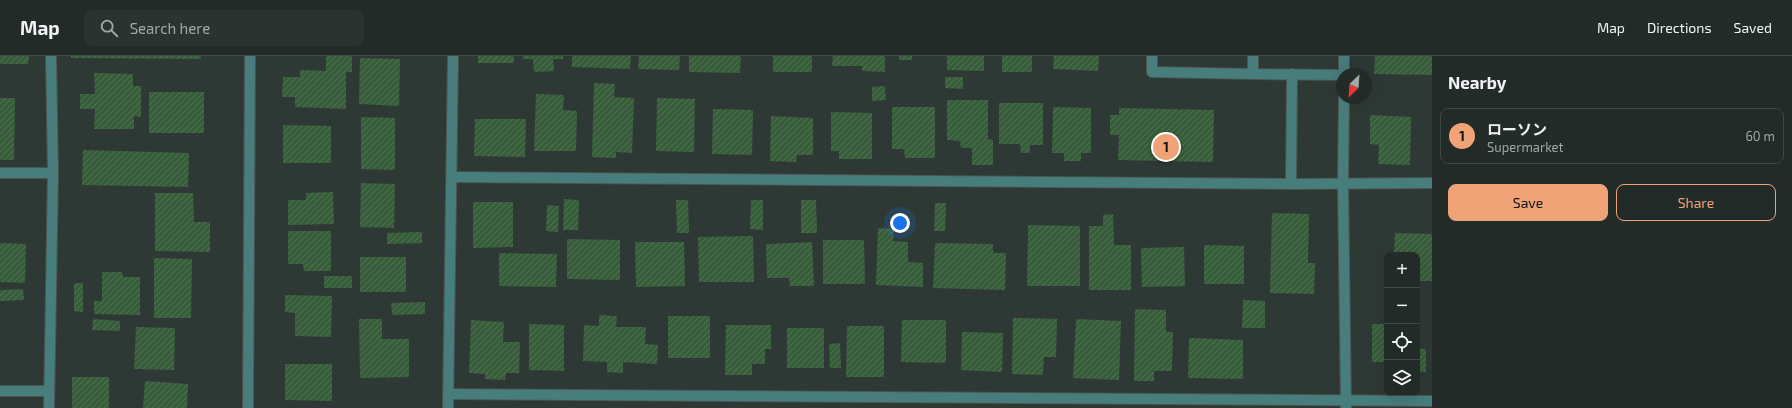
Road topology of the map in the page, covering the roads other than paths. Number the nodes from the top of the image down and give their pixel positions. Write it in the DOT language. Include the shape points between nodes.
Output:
graph roads {
  1 [pos="51,56"];
  2 [pos="250,56"];
  3 [pos="453,56"];
  4 [pos="1152,56"];
  5 [pos="1253,56"];
  6 [pos="1344,56"];
  7 [pos="1343,68"];
  8 [pos="1253,74"];
  9 [pos="1292,74"];
  10 [pos="1336,75"];
  11 [pos="1344,104"];
  12 [pos="0,173"];
  13 [pos="53,173"];
  14 [pos="452,177"];
  15 [pos="1343,182"];
  16 [pos="1432,183"];
  17 [pos="1291,184"];
  18 [pos="0,391"];
  19 [pos="49,391"];
  20 [pos="448,394"];
  21 [pos="1432,401"];
  22 [pos="1346,404"];
  23 [pos="49,408"];
  24 [pos="248,408"];
  25 [pos="448,408"];
  1 -- 13 [label="street"];
  2 -- 24 [label="street"];
  3 -- 14 [label="street"];
  4 -- 8 [label="street" via="1152,72"];
  5 -- 8 [label="street"];
  6 -- 7 [label="street"];
  8 -- 9 [label="street"];
  9 -- 10 [label="street"];
  9 -- 17 [label="street"];
  11 -- 15 [label="street"];
  12 -- 13 [label="street"];
  13 -- 19 [label="street"];
  14 -- 17 [label="street"];
  14 -- 20 [label="street"];
  15 -- 16 [label="street"];
  15 -- 17 [label="street"];
  15 -- 22 [label="street"];
  18 -- 19 [label="street"];
  19 -- 23 [label="street"];
  20 -- 22 [label="street"];
  20 -- 25 [label="street"];
  21 -- 22 [label="street"];
}
